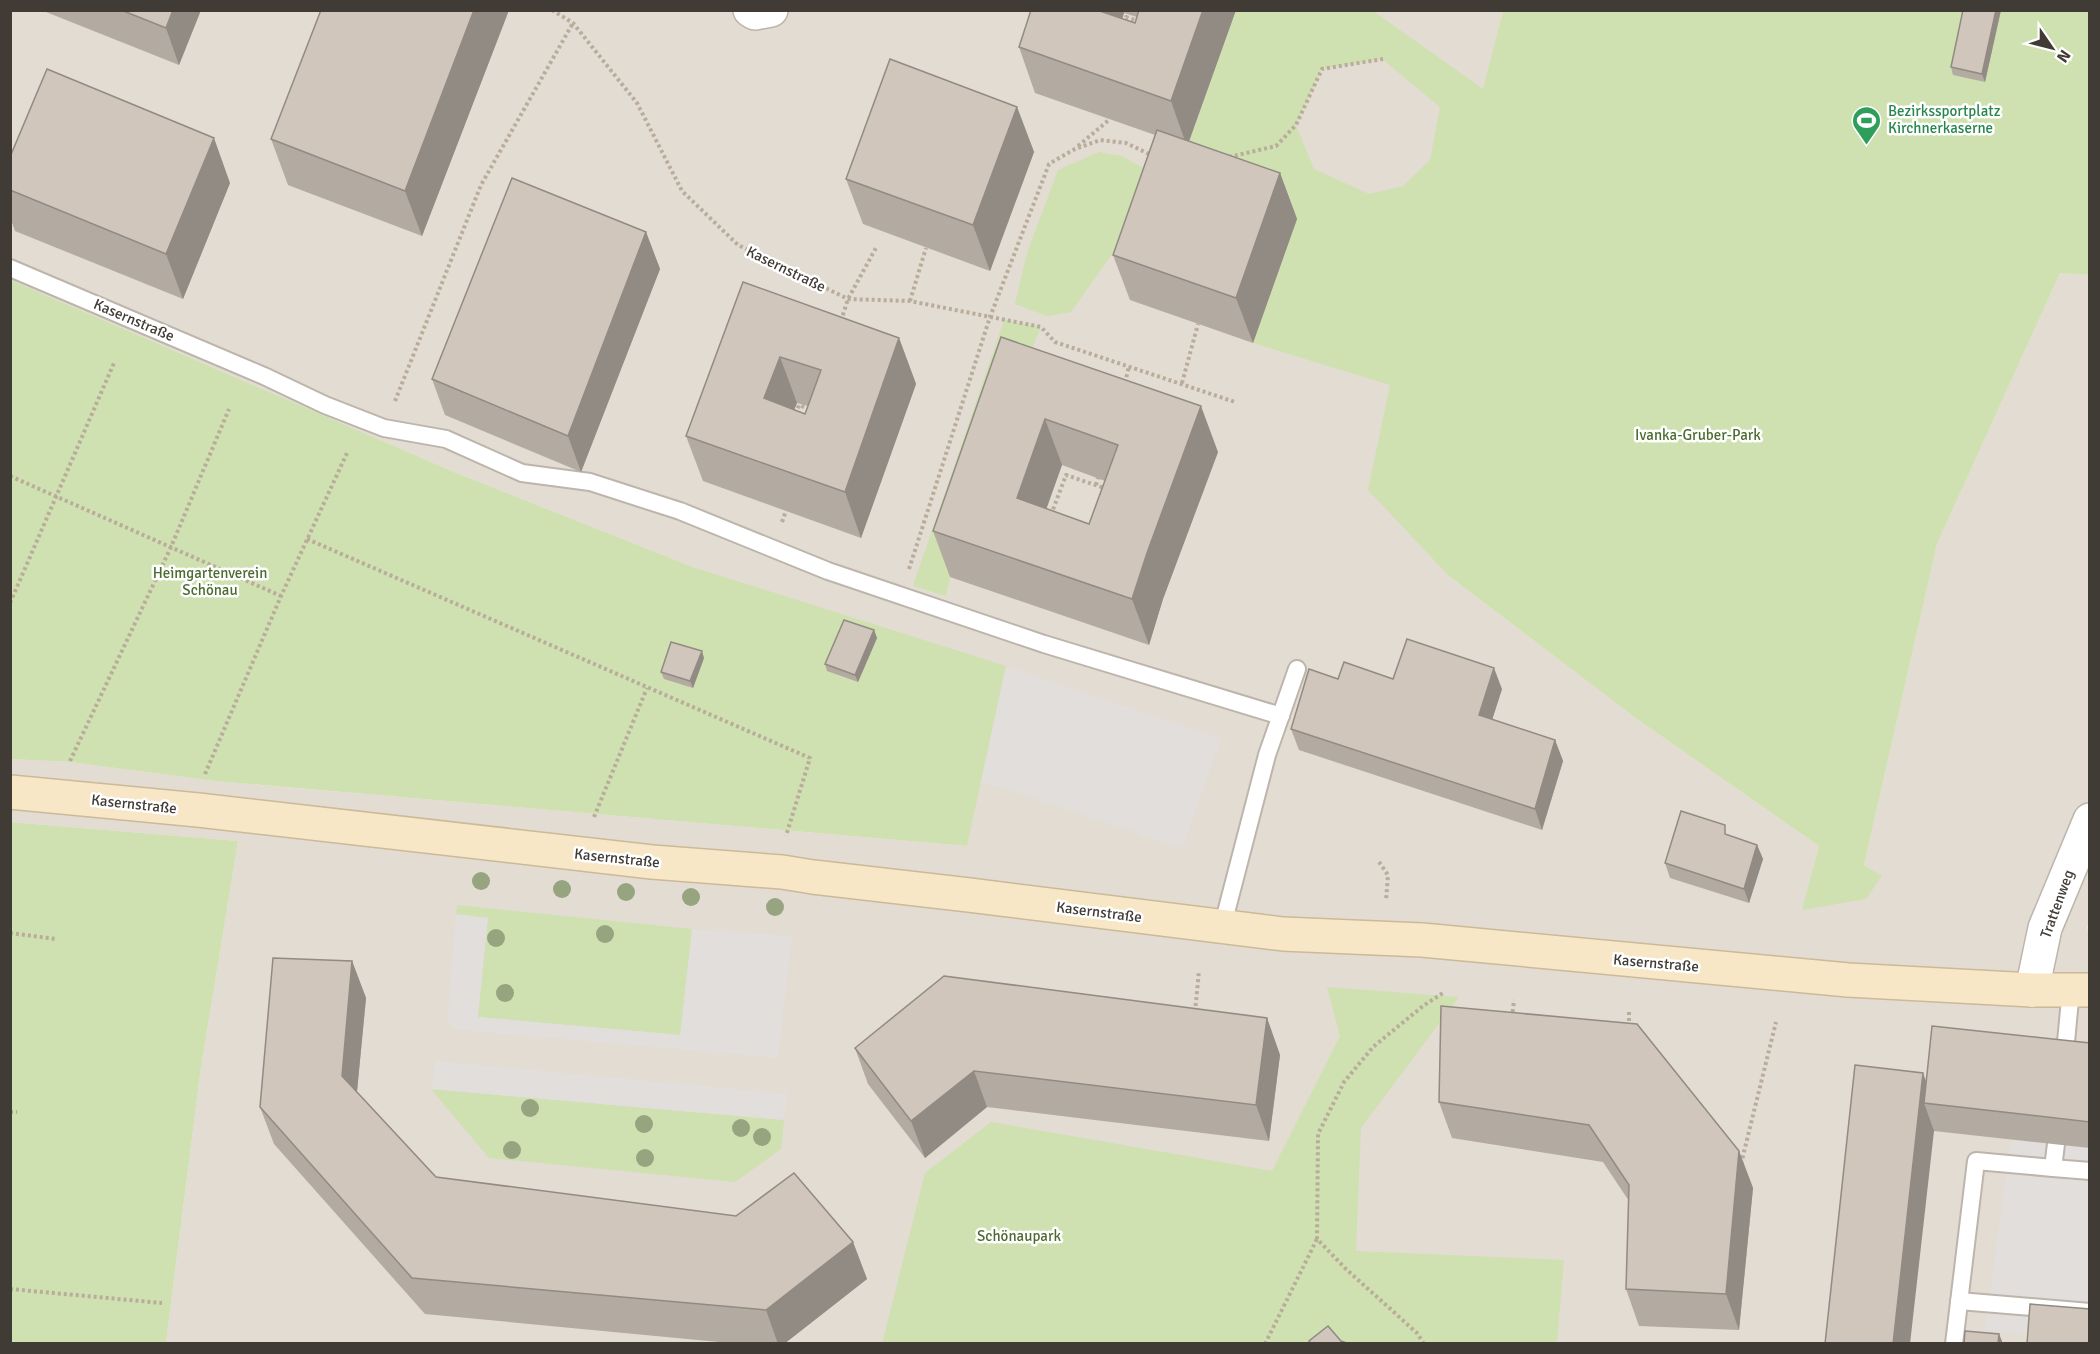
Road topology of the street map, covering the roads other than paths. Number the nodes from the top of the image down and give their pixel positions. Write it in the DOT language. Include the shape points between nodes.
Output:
graph roads {
  1 [pos="750,10"];
  2 [pos="771,10"];
  3 [pos="10,268"];
  4 [pos="1297,669"];
  5 [pos="1281,716"];
  6 [pos="10,792"];
  7 [pos="2090,820"];
  8 [pos="1222,928"];
  9 [pos="2032,990"];
  10 [pos="2080,990"];
  11 [pos="2063,1066"];
  12 [pos="2056,1144"];
  13 [pos="2053,1168"];
  14 [pos="2090,1171"];
  15 [pos="1959,1300"];
  16 [pos="2090,1312"];
  17 [pos="1954,1344"];
  1 -- 2 [label="street"];
  3 -- 5 [label="lane, Kasernstraße" via="384,428 446,439 522,473 602,485 680,511 828,571 1044,644"];
  4 -- 5 [label="lane"];
  5 -- 8 [label="lane" via="1267,755"];
  6 -- 8 [label="street, Kasernstraße" via="652,862 782,872"];
  7 -- 9 [label="street, Trattenweg" via="2046,928"];
  8 -- 9 [label="street, Kasernstraße" via="1422,940 1848,980"];
  9 -- 10 [label="street, Kasernstraße"];
  10 -- 11 [label="lane"];
  12 -- 13 [label="lane"];
  13 -- 14 [label="lane"];
  13 -- 15 [label="lane" via="1976,1161"];
  15 -- 16 [label="lane"];
  15 -- 17 [label="lane"];
}
